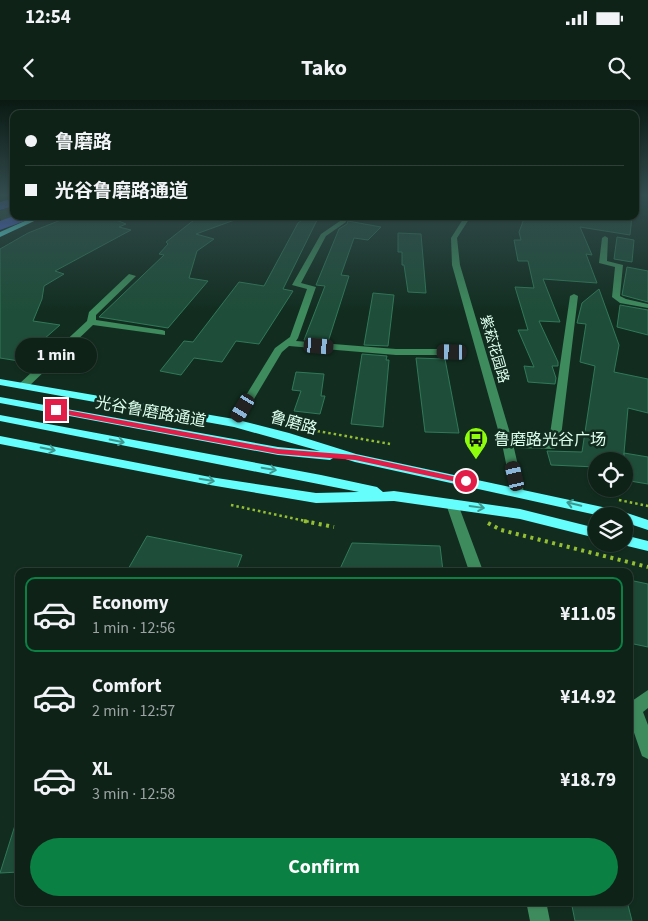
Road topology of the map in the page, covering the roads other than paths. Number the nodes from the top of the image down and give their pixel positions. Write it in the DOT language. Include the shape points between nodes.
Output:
graph roads {
  1 [pos="324,234"];
  2 [pos="456,234"];
  3 [pos="605,238"];
  4 [pos="132,276"];
  5 [pos="574,296"];
  6 [pos="648,306"];
  7 [pos="91,322"];
  8 [pos="162,332"];
  9 [pos="287,343"];
  10 [pos="452,352"];
  11 [pos="0,382"];
  12 [pos="23,386"];
  13 [pos="0,400"];
  14 [pos="0,418"];
  15 [pos="234,423"];
  16 [pos="0,440"];
  17 [pos="508,444"];
  18 [pos="355,458"];
  19 [pos="518,492"];
  20 [pos="394,496"];
  21 [pos="452,504"];
  22 [pos="588,509"];
  23 [pos="633,520"];
  24 [pos="648,525"];
  25 [pos="588,531"];
  26 [pos="633,542"];
  27 [pos="648,546"];
  28 [pos="475,568"];
  29 [pos="648,698"];
  30 [pos="648,750"];
  31 [pos="537,906"];
  32 [pos="540,921"];
  1 -- 9 [label="street" via="296,286 312,287 294,338"];
  2 -- 17 [label="street, 紫菘花园路" via="456,265"];
  3 -- 6 [label="street" via="602,263 619,266 616,297"];
  4 -- 7 [label="street" via="92,314"];
  5 -- 17 [label="street" via="554,445"];
  7 -- 8 [label="street"];
  7 -- 12 [label="street"];
  9 -- 10 [label="street" via="396,352"];
  9 -- 15 [label="street" via="278,350"];
  11 -- 12 [label="main road, 鲁磨路"];
  12 -- 15 [label="main road, 鲁磨路"];
  13 -- 18 [label="main road, 光谷鲁磨路通道" via="278,451"];
  14 -- 20 [label="main road, one-way"];
  15 -- 18 [label="main road, 鲁磨路"];
  16 -- 20 [label="main road, one-way" via="316,498"];
  17 -- 19 [label="street, 紫菘花园路"];
  18 -- 19 [label="main road, 鲁磨路"];
  22 -- 19 [label="main road, 鲁磨路, one-way"];
  20 -- 21 [label="main road"];
  21 -- 25 [label="main road, one-way" via="520,514"];
  21 -- 28 [label="street"];
  23 -- 24 [label="main road, 鲁磨路"];
  26 -- 27 [label="main road"];
  29 -- 30 [label="street" via="634,709"];
  31 -- 32 [label="street"];
}
